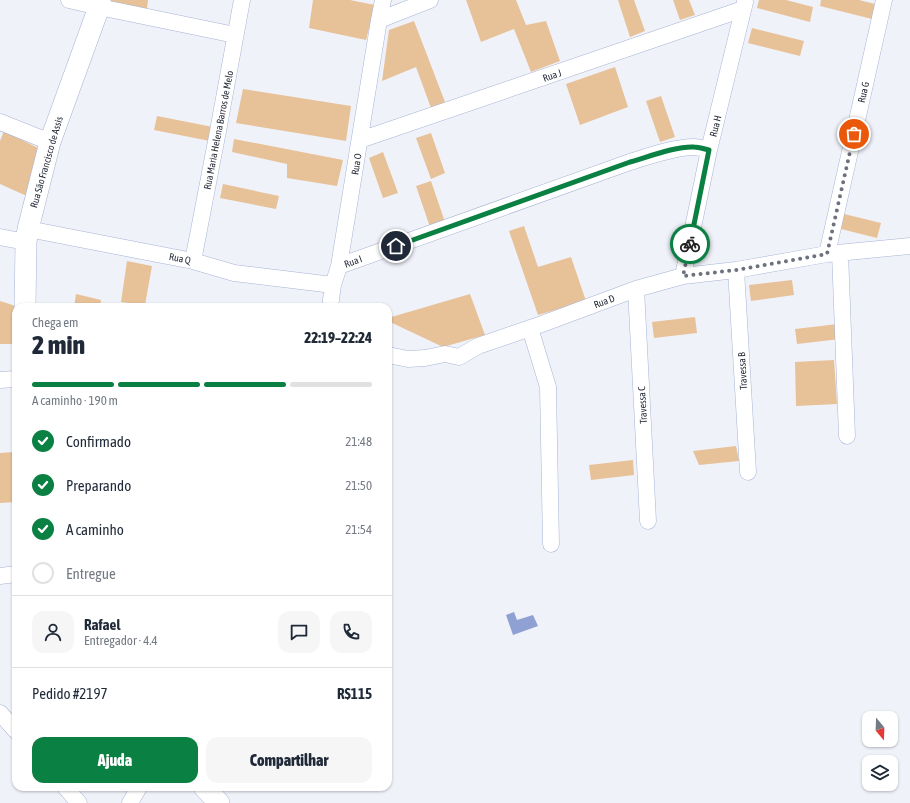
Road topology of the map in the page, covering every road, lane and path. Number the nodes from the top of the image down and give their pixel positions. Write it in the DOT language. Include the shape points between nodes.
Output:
graph roads {
  1 [pos="70,0"];
  2 [pos="242,0"];
  3 [pos="383,0"];
  4 [pos="430,0"];
  5 [pos="884,0"];
  6 [pos="99,4"];
  7 [pos="745,5"];
  8 [pos="378,20"];
  9 [pos="236,34"];
  10 [pos="0,122"];
  11 [pos="360,140"];
  12 [pos="50,142"];
  13 [pos="709,150"];
  14 [pos="27,235"];
  15 [pos="0,237"];
  16 [pos="910,246"];
  17 [pos="833,253"];
  18 [pos="193,261"];
  19 [pos="339,266"];
  20 [pos="736,270"];
  21 [pos="683,276"];
  22 [pos="333,285"];
  23 [pos="636,289"];
  24 [pos="25,303"];
  25 [pos="331,303"];
  26 [pos="530,328"];
  27 [pos="392,356"];
  28 [pos="12,379"];
  29 [pos="0,380"];
  30 [pos="847,436"];
  31 [pos="748,472"];
  32 [pos="648,521"];
  33 [pos="552,544"];
  34 [pos="12,574"];
  35 [pos="0,576"];
  36 [pos="0,713"];
  37 [pos="12,726"];
  38 [pos="68,791"];
  39 [pos="137,791"];
  40 [pos="208,791"];
  41 [pos="79,803"];
  42 [pos="130,803"];
  43 [pos="219,803"];
  1 -- 6 [label="street"];
  2 -- 9 [label="street, Rua Maria Helena Barros de Melo"];
  3 -- 8 [label="street, Rua O"];
  4 -- 8 [label="street"];
  5 -- 17 [label="street, Rua G"];
  6 -- 9 [label="street"];
  6 -- 12 [label="street, Rua São Francisco de Assis"];
  7 -- 11 [label="street, Rua J"];
  7 -- 13 [label="street, Rua H"];
  8 -- 11 [label="street, Rua O"];
  9 -- 18 [label="street, Rua Maria Helena Barros de Melo"];
  10 -- 12 [label="street"];
  11 -- 19 [label="street, Rua O"];
  12 -- 14 [label="street, Rua São Francisco de Assis"];
  13 -- 19 [label="street, Rua I" via="684,148 630,162"];
  13 -- 21 [label="street, Rua H"];
  14 -- 15 [label="street"];
  14 -- 18 [label="street, Rua Q"];
  14 -- 24 [label="street, Rua São Francisco de Assis"];
  16 -- 17 [label="street, Rua D"];
  17 -- 20 [label="street, Rua D"];
  17 -- 30 [label="street, Rua G"];
  18 -- 22 [label="street, Rua Q" via="234,272"];
  19 -- 22 [label="street, Rua O"];
  20 -- 21 [label="street, Rua D"];
  20 -- 31 [label="street, Travessa B"];
  21 -- 23 [label="street, Rua D"];
  22 -- 25 [label="street, Rua O"];
  23 -- 26 [label="street, Rua D"];
  23 -- 32 [label="street, Travessa C"];
  26 -- 27 [label="street, Rua D" via="478,346 459,356 445,354 408,359"];
  26 -- 33 [label="street" via="548,387"];
  28 -- 29 [label="street"];
  34 -- 35 [label="street"];
  36 -- 37 [label="street"];
  38 -- 41 [label="street"];
  39 -- 42 [label="street"];
  40 -- 43 [label="street"];
}
